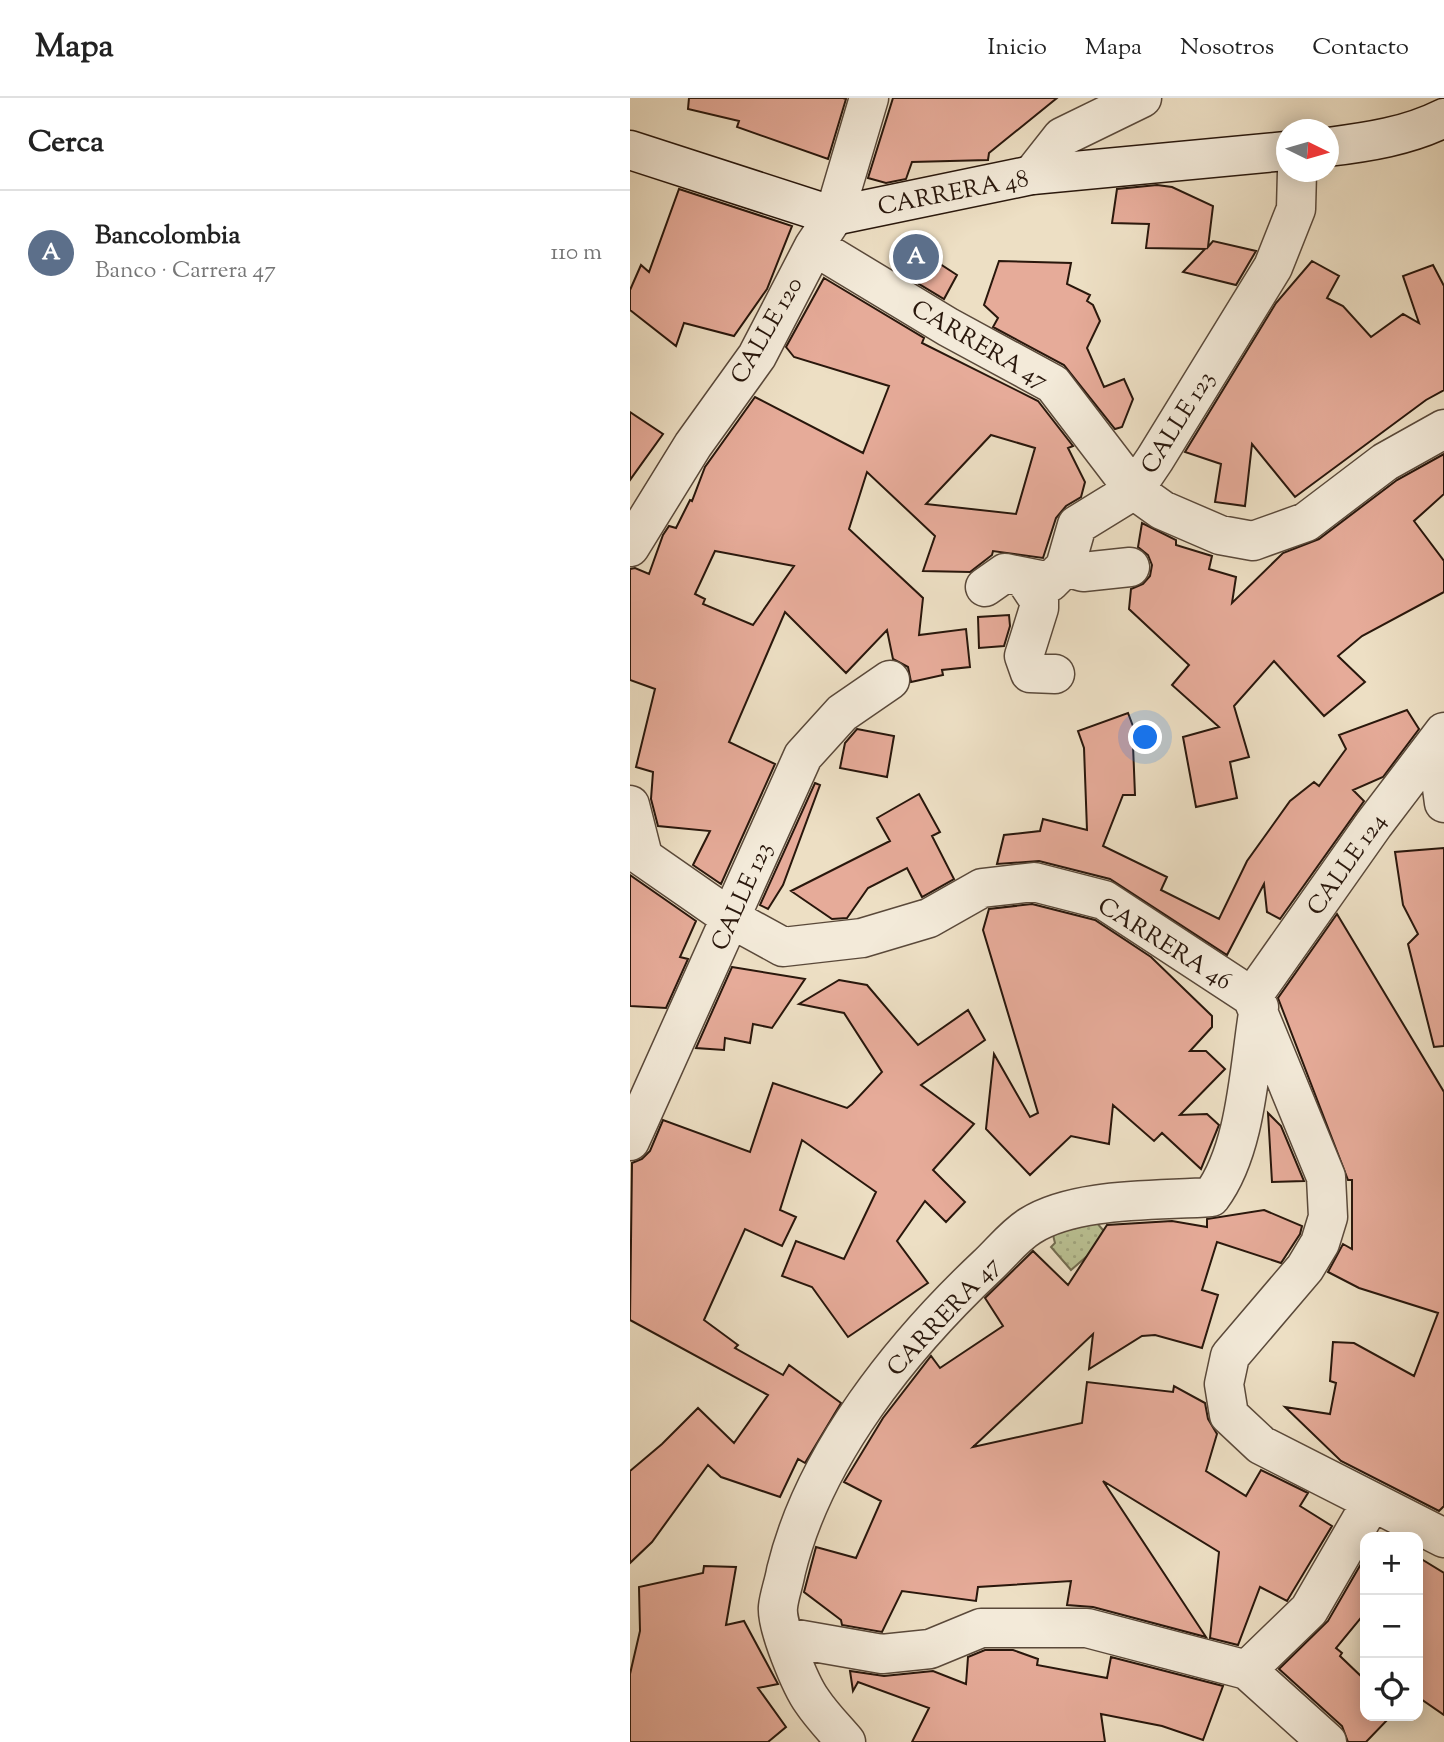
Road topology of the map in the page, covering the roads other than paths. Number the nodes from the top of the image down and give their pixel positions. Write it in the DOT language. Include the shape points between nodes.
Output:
graph roads {
  1 [pos="869,98"];
  2 [pos="1142,98"];
  3 [pos="1444,118"];
  4 [pos="1339,146"];
  5 [pos="630,150"];
  6 [pos="1276,152"];
  7 [pos="1032,175"];
  8 [pos="1297,182"];
  9 [pos="824,231"];
  10 [pos="1444,429"];
  11 [pos="1134,490"];
  12 [pos="630,547"];
  13 [pos="1065,567"];
  14 [pos="1130,567"];
  15 [pos="1025,579"];
  16 [pos="985,587"];
  17 [pos="1055,674"];
  18 [pos="890,680"];
  19 [pos="1440,738"];
  20 [pos="1444,803"];
  21 [pos="630,805"];
  22 [pos="636,852"];
  23 [pos="732,919"];
  24 [pos="1256,1002"];
  25 [pos="630,1141"];
  26 [pos="1238,1142"];
  27 [pos="1371,1503"];
  28 [pos="1444,1538"];
  29 [pos="785,1637"];
  30 [pos="1247,1670"];
  31 [pos="846,1742"];
  32 [pos="1327,1742"];
  1 -- 9 [label="street, CALLE 120"];
  2 -- 7 [label="street" via="1062,137"];
  3 -- 4 [label="street" via="1425,128"];
  5 -- 9 [label="street, CARRERA 48"];
  6 -- 7 [label="street, CARRERA 48"];
  7 -- 9 [label="street, CARRERA 48"];
  8 -- 11 [label="street, CALLE 123" via="1296,209 1273,267"];
  9 -- 11 [label="street, CARRERA 47" via="948,327 1053,384"];
  9 -- 12 [label="street, CALLE 120" via="757,356 693,445"];
  10 -- 11 [label="street, CARRERA 47" via="1385,462 1306,522 1253,541 1220,535 1185,521"];
  11 -- 13 [label="street, CALLE 123" via="1076,525"];
  13 -- 14 [label="street" via="1083,572"];
  13 -- 15 [label="street" via="1049,582"];
  15 -- 16 [label="street" via="1004,573"];
  15 -- 17 [label="street" via="1039,608 1024,656 1030,673"];
  18 -- 23 [label="street, CALLE 123" via="842,713 803,756"];
  19 -- 20 [label="street"];
  19 -- 24 [label="street, CALLE 124" via="1374,824"];
  21 -- 22 [label="street"];
  22 -- 23 [label="street, CARRERA 46"];
  23 -- 24 [label="street, CARRERA 46" via="783,947 862,938 929,918 982,888 1034,882 1104,900"];
  23 -- 25 [label="street, CALLE 123"];
  24 -- 26 [label="street, CALLE 124"];
  24 -- 27 [label="street" via="1326,1177 1328,1217 1305,1268 1230,1356 1224,1384 1229,1415 1261,1445"];
  26 -- 29 [label="street, CARRERA 47" via="1224,1180 1211,1197 1063,1212 1029,1227 957,1294 891,1368 811,1499 791,1552 778,1609"];
  27 -- 28 [label="street"];
  27 -- 30 [label="street" via="1309,1610"];
  29 -- 30 [label="street" via="882,1654 930,1648 981,1628 1087,1628"];
  29 -- 31 [label="street" via="810,1700"];
  30 -- 32 [label="street"];
}
